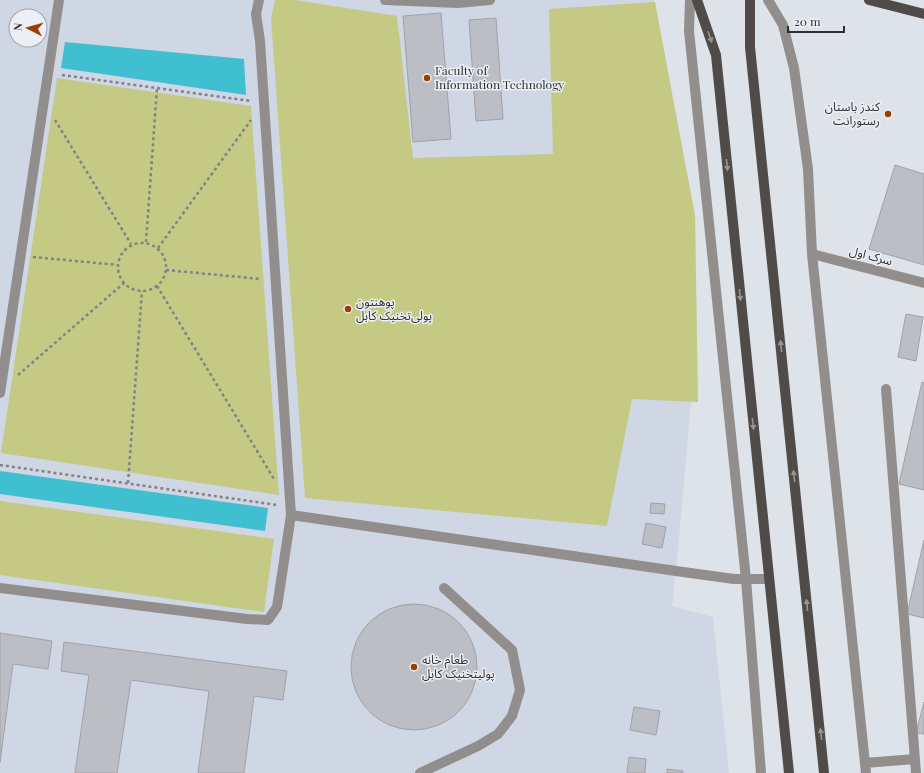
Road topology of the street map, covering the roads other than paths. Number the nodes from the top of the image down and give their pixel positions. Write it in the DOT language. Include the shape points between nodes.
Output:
graph roads {
  1 [pos="59,0"];
  2 [pos="259,0"];
  3 [pos="385,0"];
  4 [pos="490,0"];
  5 [pos="690,0"];
  6 [pos="697,0"];
  7 [pos="750,0"];
  8 [pos="768,0"];
  9 [pos="869,0"];
  10 [pos="924,14"];
  11 [pos="812,254"];
  12 [pos="924,283"];
  13 [pos="886,390"];
  14 [pos="0,391"];
  15 [pos="291,511"];
  16 [pos="746,579"];
  17 [pos="769,579"];
  18 [pos="0,588"];
  19 [pos="444,588"];
  20 [pos="915,759"];
  21 [pos="866,768"];
  22 [pos="420,773"];
  23 [pos="761,773"];
  24 [pos="789,773"];
  25 [pos="824,773"];
  26 [pos="916,773"];
  1 -- 14 [label="street"];
  2 -- 15 [label="street" via="256,14 260,41"];
  3 -- 4 [label="street" via="458,3"];
  5 -- 16 [label="street" via="690,31"];
  6 -- 17 [label="main road, one-way" via="716,55"];
  25 -- 7 [label="main road, one-way" via="750,47"];
  8 -- 11 [label="street" via="783,25 794,68 808,169"];
  9 -- 10 [label="main road"];
  11 -- 12 [label="street, سرک‌ اول"];
  11 -- 21 [label="street"];
  13 -- 20 [label="street"];
  15 -- 16 [label="street" via="676,571"];
  15 -- 18 [label="street" via="276,607 268,620"];
  16 -- 17 [label="street"];
  16 -- 23 [label="street"];
  17 -- 24 [label="main road"];
  19 -- 22 [label="street" via="512,650 520,690 512,716 498,734"];
  20 -- 21 [label="street"];
  20 -- 26 [label="street"];
}
